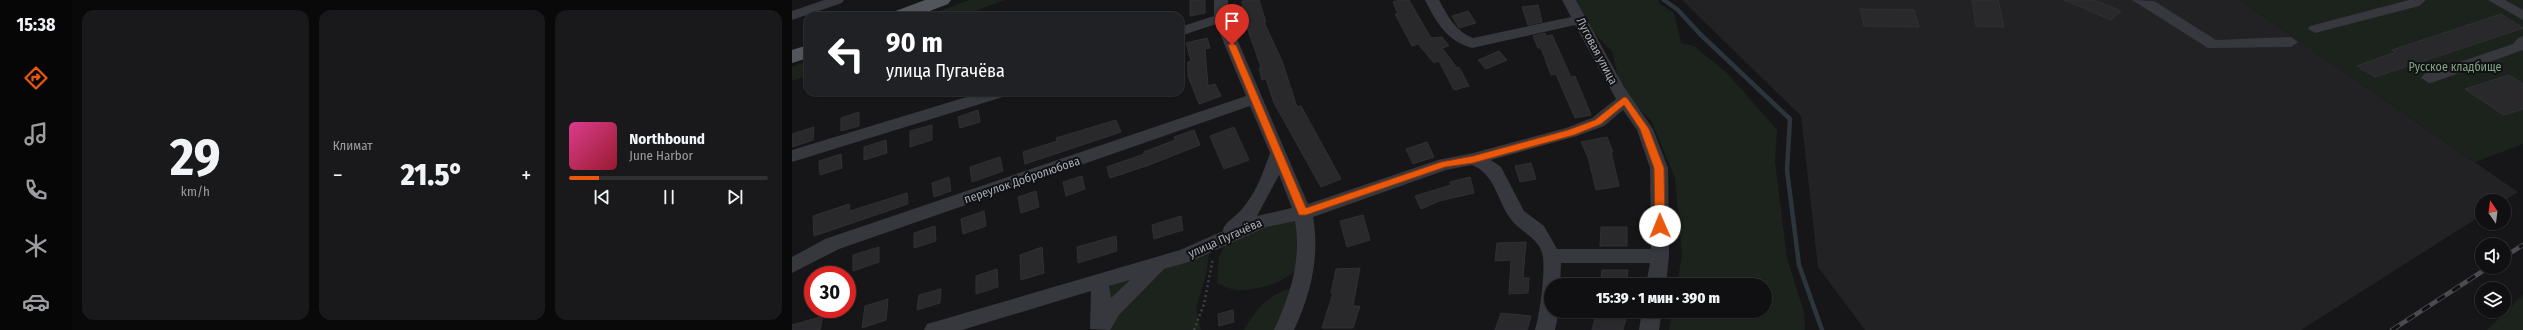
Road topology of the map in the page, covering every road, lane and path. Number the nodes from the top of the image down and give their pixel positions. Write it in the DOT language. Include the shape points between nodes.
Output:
graph roads {
  1 [pos="837,0"];
  2 [pos="942,0"];
  3 [pos="1221,0"];
  4 [pos="1432,0"];
  5 [pos="1569,0"];
  6 [pos="2139,0"];
  7 [pos="2419,0"];
  8 [pos="2495,0"];
  9 [pos="910,12"];
  10 [pos="792,16"];
  11 [pos="2523,16"];
  12 [pos="1221,18"];
  13 [pos="1579,20"];
  14 [pos="2315,29"];
  15 [pos="1184,31"];
  16 [pos="2523,41"];
  17 [pos="2290,42"];
  18 [pos="804,52"];
  19 [pos="792,57"];
  20 [pos="2429,78"];
  21 [pos="987,96"];
  22 [pos="1255,99"];
  23 [pos="1624,100"];
  24 [pos="1278,153"];
  25 [pos="792,156"];
  26 [pos="1473,159"];
  27 [pos="1303,213"];
  28 [pos="1217,240"];
  29 [pos="1552,256"];
  30 [pos="1660,256"];
  31 [pos="1168,261"];
  32 [pos="792,266"];
  33 [pos="1657,278"];
  34 [pos="1099,281"];
  35 [pos="1651,318"];
  36 [pos="934,330"];
  37 [pos="1100,330"];
  38 [pos="1194,330"];
  39 [pos="1284,330"];
  40 [pos="1545,330"];
  41 [pos="1649,330"];
  1 -- 10 [label="street"];
  2 -- 9 [label="main road"];
  3 -- 12 [label="street"];
  4 -- 13 [label="street" via="1448,30 1472,43"];
  5 -- 13 [label="street, Луговая улица"];
  6 -- 17 [label="street" via="2213,45"];
  7 -- 14 [label="street" via="2414,4"];
  8 -- 11 [label="street"];
  12 -- 15 [label="street"];
  12 -- 22 [label="street"];
  13 -- 23 [label="street, Луговая улица"];
  16 -- 20 [label="street" via="2518,47"];
  18 -- 19 [label="main road"];
  21 -- 25 [label="street"];
  22 -- 24 [label="street"];
  22 -- 32 [label="street, переулок Добролюбова" via="832,244"];
  23 -- 26 [label="street, улица Пугачёва" via="1598,122"];
  23 -- 30 [label="street, Луговая улица" via="1645,129 1659,168"];
  24 -- 27 [label="street"];
  24 -- 28 [label="street" via="1265,191 1240,224"];
  26 -- 27 [label="street, улица Пугачёва" via="1444,164"];
  26 -- 29 [label="street" via="1495,171 1518,214 1538,231"];
  27 -- 28 [label="street, улица Пугачёва" via="1262,220"];
  27 -- 39 [label="street" via="1307,230 1307,251 1300,286"];
  28 -- 31 [label="street, улица Пугачёва"];
  28 -- 38 [label="path" via="1204,304"];
  29 -- 30 [label="street"];
  29 -- 40 [label="street" via="1549,315"];
  30 -- 33 [label="street, Луговая улица"];
  31 -- 34 [label="street, улица Пугачёва"];
  31 -- 37 [label="street" via="1152,269 1112,309"];
  34 -- 36 [label="street, улица Пугачёва"];
  34 -- 37 [label="street" via="1102,303"];
  35 -- 41 [label="street"];
}
